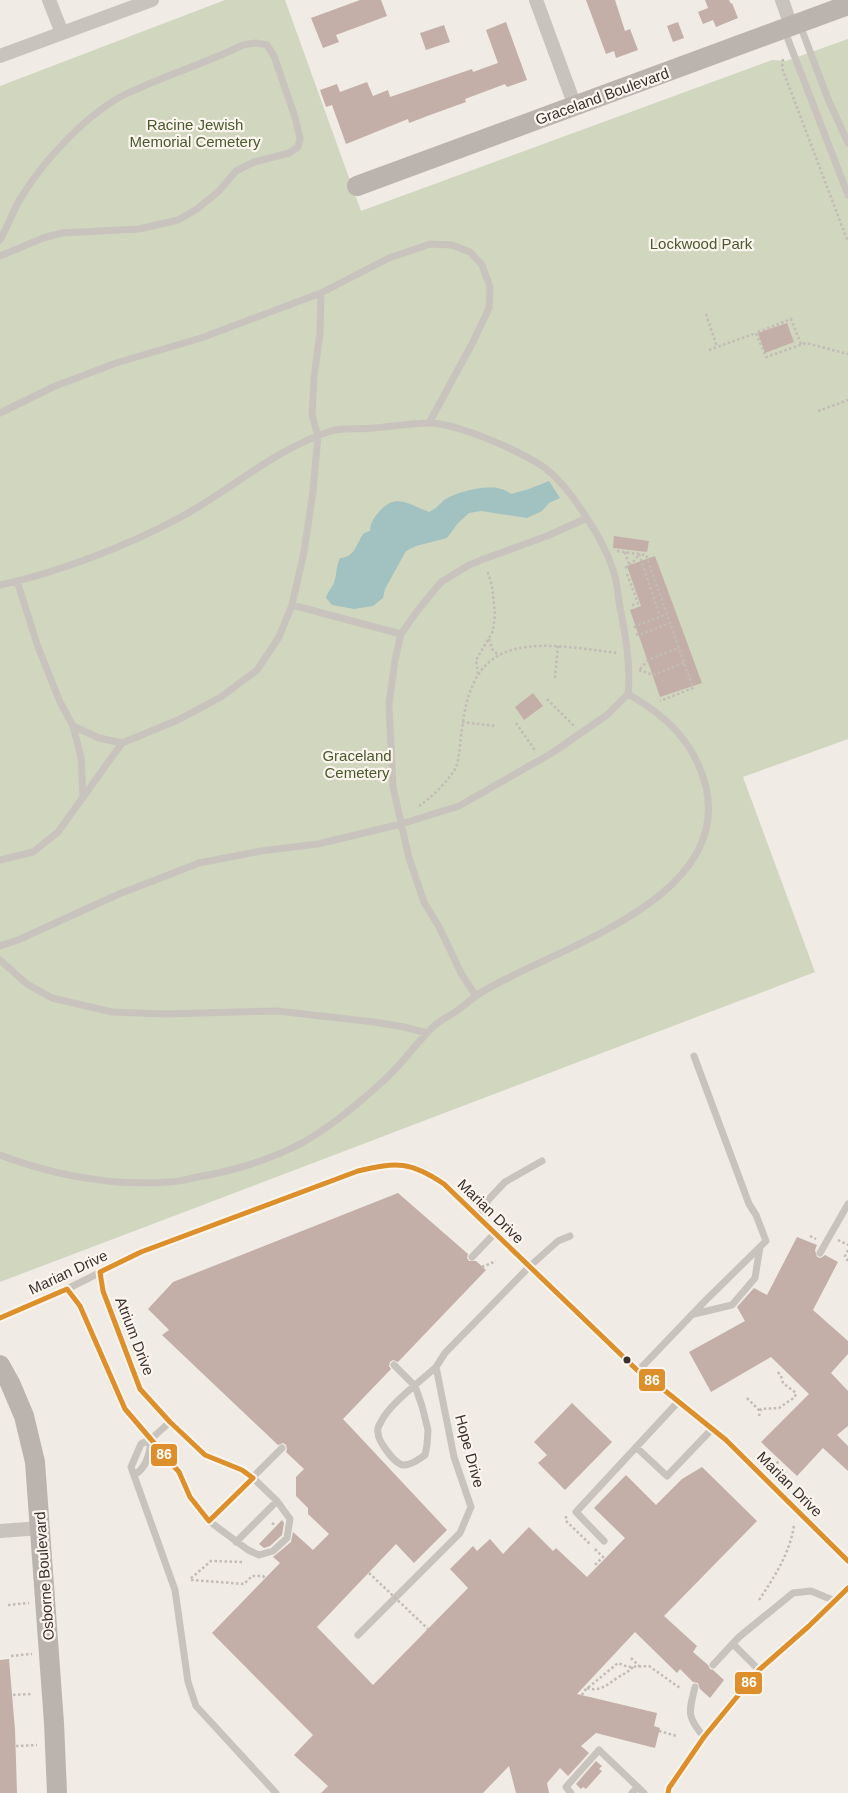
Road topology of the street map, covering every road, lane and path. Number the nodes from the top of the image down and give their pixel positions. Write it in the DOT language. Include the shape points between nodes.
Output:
graph roads {
  1 [pos="49,0"];
  2 [pos="152,0"];
  3 [pos="536,0"];
  4 [pos="782,0"];
  5 [pos="848,5"];
  6 [pos="792,26"];
  7 [pos="62,34"];
  8 [pos="0,56"];
  9 [pos="783,59"];
  10 [pos="575,106"];
  11 [pos="848,143"];
  12 [pos="357,186"];
  13 [pos="848,195"];
  14 [pos="0,240"];
  15 [pos="848,242"];
  16 [pos="0,256"];
  17 [pos="321,293"];
  18 [pos="706,314"];
  19 [pos="756,333"];
  20 [pos="801,344"];
  21 [pos="717,347"];
  22 [pos="709,350"];
  23 [pos="848,354"];
  24 [pos="848,400"];
  25 [pos="818,411"];
  26 [pos="0,413"];
  27 [pos="429,423"];
  28 [pos="318,436"];
  29 [pos="587,518"];
  30 [pos="616,551"];
  31 [pos="625,552"];
  32 [pos="639,554"];
  33 [pos="484,559"];
  34 [pos="629,564"];
  35 [pos="17,581"];
  36 [pos="0,585"];
  37 [pos="292,605"];
  38 [pos="630,614"];
  39 [pos="667,614"];
  40 [pos="660,616"];
  41 [pos="632,620"];
  42 [pos="670,623"];
  43 [pos="635,627"];
  44 [pos="401,634"];
  45 [pos="489,639"];
  46 [pos="558,646"];
  47 [pos="679,648"];
  48 [pos="627,654"];
  49 [pos="499,656"];
  50 [pos="684,663"];
  51 [pos="640,670"];
  52 [pos="478,674"];
  53 [pos="630,676"];
  54 [pos="555,678"];
  55 [pos="628,694"];
  56 [pos="547,699"];
  57 [pos="652,709"];
  58 [pos="462,722"];
  59 [pos="516,723"];
  60 [pos="72,726"];
  61 [pos="495,726"];
  62 [pos="580,733"];
  63 [pos="122,743"];
  64 [pos="541,759"];
  65 [pos="83,798"];
  66 [pos="420,818"];
  67 [pos="401,824"];
  68 [pos="0,860"];
  69 [pos="0,946"];
  70 [pos="0,960"];
  71 [pos="476,996"];
  72 [pos="427,1033"];
  73 [pos="694,1056"];
  74 [pos="0,1156"];
  75 [pos="542,1161"];
  76 [pos="848,1204"];
  77 [pos="478,1217"];
  78 [pos="496,1233"];
  79 [pos="570,1236"];
  80 [pos="760,1248"];
  81 [pos="848,1250"];
  82 [pos="820,1253"];
  83 [pos="472,1257"];
  84 [pos="496,1261"];
  85 [pos="848,1261"];
  86 [pos="530,1266"];
  87 [pos="482,1267"];
  88 [pos="100,1272"];
  89 [pos="67,1289"];
  90 [pos="693,1314"];
  91 [pos="0,1318"];
  92 [pos="0,1365"];
  93 [pos="394,1366"];
  94 [pos="436,1367"];
  95 [pos="638,1371"];
  96 [pos="777,1371"];
  97 [pos="415,1386"];
  98 [pos="747,1398"];
  99 [pos="678,1402"];
  100 [pos="760,1411"];
  101 [pos="759,1416"];
  102 [pos="170,1422"];
  103 [pos="712,1429"];
  104 [pos="151,1439"];
  105 [pos="636,1447"];
  106 [pos="282,1448"];
  107 [pos="780,1460"];
  108 [pos="773,1467"];
  109 [pos="134,1475"];
  110 [pos="253,1478"];
  111 [pos="277,1500"];
  112 [pos="209,1521"];
  113 [pos="272,1523"];
  114 [pos="794,1525"];
  115 [pos="276,1526"];
  116 [pos="41,1528"];
  117 [pos="0,1531"];
  118 [pos="604,1541"];
  119 [pos="236,1542"];
  120 [pos="848,1561"];
  121 [pos="242,1562"];
  122 [pos="369,1573"];
  123 [pos="265,1578"];
  124 [pos="848,1588"];
  125 [pos="759,1600"];
  126 [pos="835,1601"];
  127 [pos="428,1629"];
  128 [pos="358,1635"];
  129 [pos="733,1644"];
  130 [pos="631,1658"];
  131 [pos="714,1665"];
  132 [pos="640,1666"];
  133 [pos="633,1667"];
  134 [pos="759,1670"];
  135 [pos="695,1686"];
  136 [pos="587,1688"];
  137 [pos="680,1688"];
  138 [pos="32,1694"];
  139 [pos="13,1695"];
  140 [pos="582,1695"];
  141 [pos="659,1731"];
  142 [pos="677,1736"];
  143 [pos="704,1738"];
  144 [pos="55,1744"];
  145 [pos="16,1746"];
  146 [pos="635,1790"];
  147 [pos="57,1793"];
  148 [pos="276,1793"];
  149 [pos="572,1793"];
  150 [pos="644,1793"];
  151 [pos="668,1793"];
  1 -- 7 [label="street"];
  2 -- 7 [label="street"];
  3 -- 10 [label="street"];
  4 -- 6 [label="street"];
  5 -- 6 [label="street, Graceland Boulevard"];
  6 -- 10 [label="street, Graceland Boulevard"];
  6 -- 11 [label="lane"];
  6 -- 13 [label="lane"];
  7 -- 8 [label="street"];
  9 -- 15 [label="path" via="782,68"];
  10 -- 12 [label="street, Graceland Boulevard"];
  14 -- 16 [label="lane" via="39,171 95,115 122,96 243,45 256,43 267,46 274,56 295,117 300,138 298,147 236,171 219,191 178,220 139,229 62,233"];
  17 -- 26 [label="lane" via="201,338 116,363 53,387"];
  17 -- 27 [label="lane" via="389,258 430,244 452,245 470,252 482,265 490,287 489,308"];
  17 -- 28 [label="lane" via="312,415"];
  18 -- 21 [label="path"];
  19 -- 20 [label="path" via="766,357"];
  19 -- 20 [label="path" via="791,319"];
  19 -- 21 [label="path"];
  20 -- 23 [label="path" via="806,342"];
  21 -- 22 [label="path"];
  24 -- 25 [label="path"];
  27 -- 28 [label="lane" via="334,430"];
  27 -- 29 [label="lane" via="509,448 545,468 563,484"];
  28 -- 35 [label="lane" via="282,453 182,516 134,540"];
  28 -- 37 [label="lane" via="306,544"];
  29 -- 33 [label="lane"];
  29 -- 48 [label="lane" via="614,573"];
  30 -- 31 [label="path"];
  31 -- 32 [label="path"];
  31 -- 34 [label="path"];
  32 -- 34 [label="path"];
  32 -- 39 [label="path" via="646,555"];
  32 -- 40 [label="path"];
  33 -- 44 [label="lane" via="441,582"];
  33 -- 45 [label="path" via="492,586 495,614"];
  34 -- 38 [label="path" via="625,568 638,603 628,607"];
  35 -- 36 [label="lane"];
  35 -- 60 [label="lane" via="38,647"];
  37 -- 44 [label="lane"];
  37 -- 63 [label="lane" via="279,637 257,670 221,697 178,720"];
  39 -- 40 [label="path"];
  39 -- 42 [label="path"];
  40 -- 43 [label="path"];
  41 -- 43 [label="path"];
  42 -- 43 [label="path" via="639,634 630,633"];
  42 -- 47 [label="path"];
  44 -- 67 [label="lane" via="389,704 393,787"];
  45 -- 49 [label="path" via="492,650"];
  45 -- 52 [label="path" via="476,660"];
  46 -- 48 [label="path"];
  46 -- 49 [label="path" via="514,649"];
  46 -- 54 [label="path"];
  47 -- 50 [label="path"];
  47 -- 51 [label="path" via="649,659"];
  48 -- 53 [label="lane"];
  49 -- 52 [label="path"];
  50 -- 51 [label="path" via="653,675"];
  50 -- 57 [label="path" via="693,688 663,699"];
  51 -- 53 [label="path"];
  52 -- 58 [label="path" via="468,693"];
  53 -- 55 [label="lane"];
  55 -- 57 [label="lane"];
  55 -- 62 [label="lane" via="607,715"];
  56 -- 62 [label="path"];
  57 -- 71 [label="lane" via="689,745 702,770 709,800 707,825 700,847 686,870 649,905"];
  58 -- 61 [label="path"];
  58 -- 66 [label="path" via="456,767 429,799 416,808"];
  59 -- 64 [label="path"];
  60 -- 63 [label="lane" via="99,738"];
  60 -- 65 [label="lane" via="81,757"];
  62 -- 64 [label="lane"];
  63 -- 65 [label="lane"];
  64 -- 66 [label="lane" via="459,806"];
  65 -- 68 [label="lane" via="58,832 33,852"];
  66 -- 67 [label="lane"];
  67 -- 69 [label="lane" via="318,844 199,863"];
  67 -- 71 [label="lane" via="424,902"];
  70 -- 72 [label="lane" via="27,984 52,998 112,1012 277,1011 374,1022"];
  71 -- 72 [label="lane"];
  72 -- 74 [label="lane" via="384,1081 338,1119 302,1142 252,1165 169,1182 116,1182 32,1167"];
  73 -- 80 [label="lane" via="766,1241"];
  75 -- 77 [label="lane" via="504,1182"];
  76 -- 82 [label="lane"];
  77 -- 78 [label="lane, Marian Drive"];
  77 -- 88 [label="lane, Marian Drive" via="444,1184 424,1171 382,1165 358,1171 141,1252"];
  78 -- 83 [label="lane"];
  78 -- 86 [label="lane, Marian Drive"];
  79 -- 86 [label="lane" via="558,1241"];
  80 -- 90 [label="lane"];
  80 -- 90 [label="lane" via="755,1278 732,1305"];
  81 -- 85 [label="path" via="845,1256"];
  84 -- 87 [label="path"];
  86 -- 94 [label="lane" via="445,1353"];
  86 -- 95 [label="lane, Marian Drive"];
  88 -- 89 [label="lane, Marian Drive"];
  88 -- 102 [label="lane, Atrium Drive" via="140,1389"];
  89 -- 91 [label="lane, Marian Drive"];
  89 -- 104 [label="lane, Atrium Drive" via="80,1306 125,1409"];
  90 -- 95 [label="lane"];
  92 -- 116 [label="street, Osborne Boulevard" via="24,1416 30,1439"];
  93 -- 97 [label="lane"];
  94 -- 97 [label="lane"];
  94 -- 128 [label="lane, Hope Drive" via="454,1458 471,1507 460,1533"];
  95 -- 99 [label="lane, Marian Drive"];
  96 -- 100 [label="path" via="783,1382 796,1393 795,1397 779,1408"];
  97 -- 97 [label="lane" via="381,1420 377,1432 380,1442 399,1464 404,1465 425,1455 428,1446 428,1430"];
  98 -- 100 [label="path"];
  99 -- 103 [label="lane, Marian Drive"];
  99 -- 105 [label="lane"];
  100 -- 101 [label="path"];
  102 -- 104 [label="lane"];
  102 -- 110 [label="lane, Atrium Drive" via="205,1455"];
  103 -- 105 [label="lane" via="667,1476"];
  103 -- 120 [label="lane, Marian Drive"];
  104 -- 109 [label="lane" via="151,1451 141,1471"];
  104 -- 109 [label="lane" via="141,1444 130,1467"];
  104 -- 112 [label="lane, Atrium Drive" via="179,1472 190,1497"];
  105 -- 118 [label="lane" via="576,1512"];
  106 -- 110 [label="lane"];
  107 -- 108 [label="path"];
  109 -- 148 [label="lane" via="175,1590 188,1682 196,1706"];
  110 -- 111 [label="lane, Atrium Drive"];
  110 -- 112 [label="lane"];
  111 -- 119 [label="lane"];
  111 -- 119 [label="lane, Atrium Drive" via="290,1519 288,1538 273,1551 259,1555"];
  112 -- 119 [label="lane, Atrium Drive"];
  113 -- 115 [label="path"];
  114 -- 125 [label="path" via="785,1557"];
  116 -- 117 [label="street"];
  116 -- 144 [label="street, Osborne Boulevard"];
  121 -- 123 [label="path" via="211,1561 190,1579 244,1584 252,1576"];
  122 -- 127 [label="path, bridge"];
  124 -- 126 [label="lane"];
  126 -- 129 [label="lane" via="811,1591 793,1593"];
  126 -- 134 [label="lane"];
  129 -- 131 [label="lane"];
  129 -- 134 [label="lane"];
  130 -- 132 [label="path"];
  132 -- 133 [label="path"];
  132 -- 137 [label="path" via="649,1666"];
  133 -- 136 [label="path" via="606,1687"];
  133 -- 136 [label="path" via="618,1663"];
  134 -- 143 [label="lane"];
  135 -- 143 [label="lane" via="689,1712"];
  136 -- 140 [label="path"];
  138 -- 139 [label="path"];
  141 -- 142 [label="path"];
  143 -- 151 [label="lane"];
  144 -- 145 [label="path"];
  144 -- 147 [label="street, Osborne Boulevard"];
  146 -- 149 [label="lane" via="599,1750 566,1787"];
  146 -- 150 [label="lane"];
}
